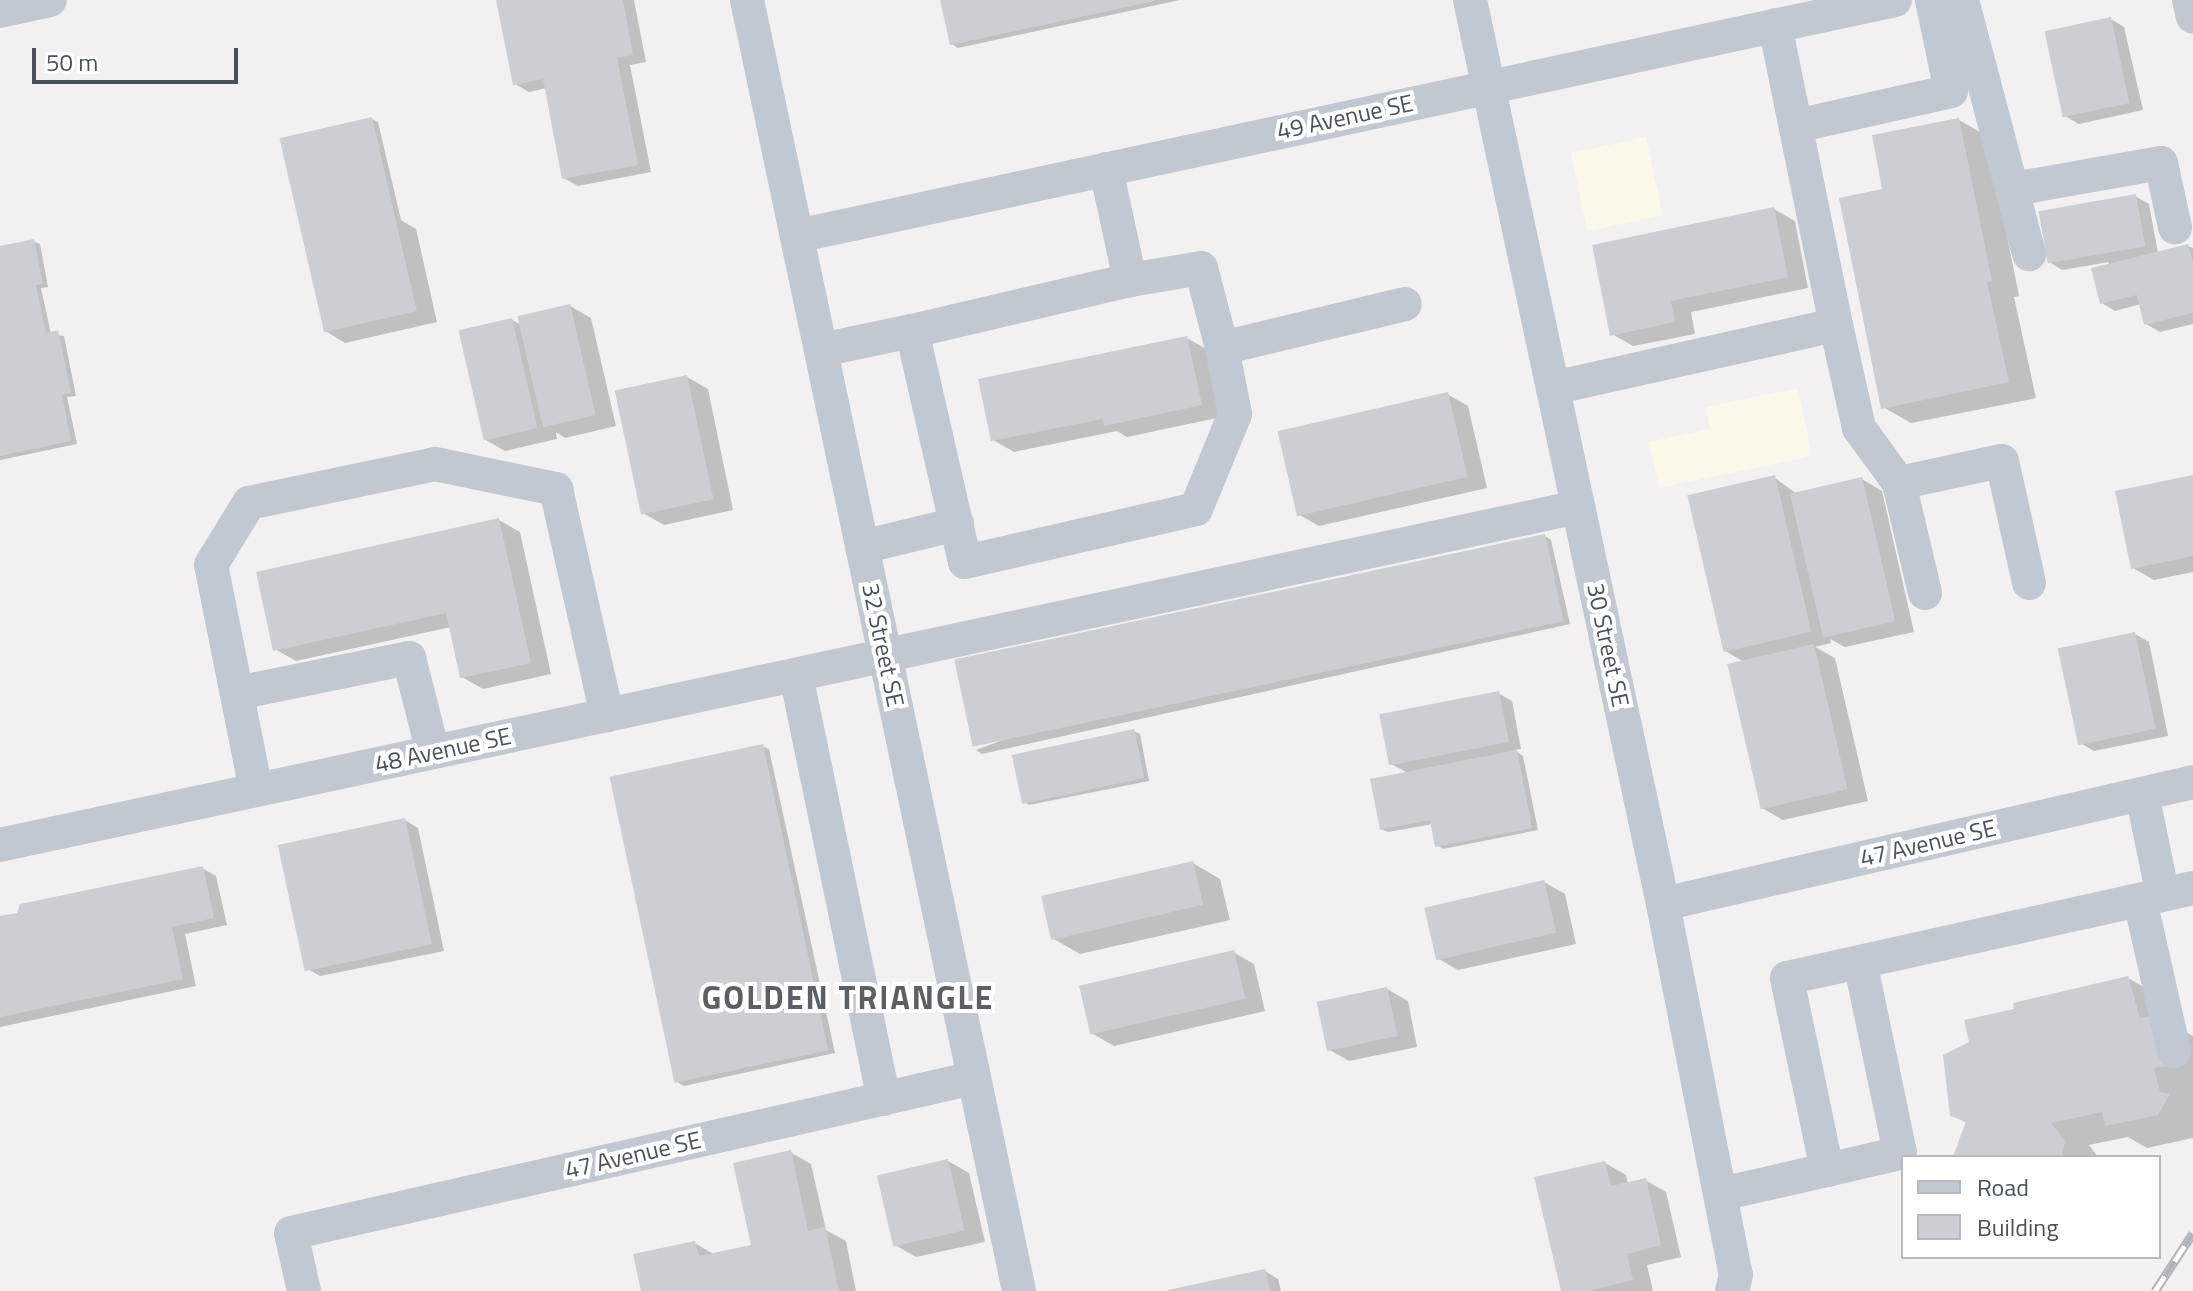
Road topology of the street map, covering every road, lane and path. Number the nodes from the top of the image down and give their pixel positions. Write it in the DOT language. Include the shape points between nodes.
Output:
graph roads {
  1 [pos="50,0"];
  2 [pos="747,0"];
  3 [pos="1470,0"];
  4 [pos="1895,0"];
  5 [pos="1932,0"];
  6 [pos="1962,0"];
  7 [pos="2189,0"];
  8 [pos="0,11"];
  9 [pos="2193,17"];
  10 [pos="1775,25"];
  11 [pos="1489,86"];
  12 [pos="1796,126"];
  13 [pos="1106,169"];
  14 [pos="2013,189"];
  15 [pos="2175,227"];
  16 [pos="797,236"];
  17 [pos="2029,254"];
  18 [pos="1130,280"];
  19 [pos="1405,304"];
  20 [pos="1836,325"];
  21 [pos="912,331"];
  22 [pos="1222,348"];
  23 [pos="821,350"];
  24 [pos="1553,388"];
  25 [pos="1899,483"];
  26 [pos="1578,507"];
  27 [pos="957,524"];
  28 [pos="862,547"];
  29 [pos="2029,583"];
  30 [pos="1925,593"];
  31 [pos="885,656"];
  32 [pos="796,675"];
  33 [pos="237,693"];
  34 [pos="607,715"];
  35 [pos="433,752"];
  36 [pos="2193,782"];
  37 [pos="256,790"];
  38 [pos="2142,794"];
  39 [pos="0,845"];
  40 [pos="2165,895"];
  41 [pos="1663,904"];
  42 [pos="1860,962"];
  43 [pos="2174,1051"];
  44 [pos="974,1078"];
  45 [pos="884,1099"];
  46 [pos="1827,1170"];
  47 [pos="1721,1194"];
  48 [pos="304,1291"];
  49 [pos="1019,1291"];
  50 [pos="1732,1291"];
  1 -- 8 [label="street"];
  2 -- 16 [label="street, 32 Street SE"];
  3 -- 11 [label="street, 30 Street SE"];
  4 -- 10 [label="street, 49 Avenue SE"];
  5 -- 12 [label="street" via="1951,91"];
  6 -- 14 [label="street"];
  7 -- 9 [label="street"];
  10 -- 11 [label="street, 49 Avenue SE"];
  10 -- 12 [label="street"];
  11 -- 13 [label="street, 49 Avenue SE"];
  11 -- 24 [label="street, 30 Street SE"];
  12 -- 20 [label="street"];
  13 -- 16 [label="street, 49 Avenue SE"];
  13 -- 18 [label="street"];
  14 -- 15 [label="street" via="2161,163"];
  14 -- 17 [label="street"];
  16 -- 23 [label="street, 32 Street SE"];
  18 -- 21 [label="street"];
  18 -- 22 [label="street" via="1201,268"];
  19 -- 22 [label="street"];
  20 -- 24 [label="street"];
  20 -- 25 [label="street" via="1859,428"];
  21 -- 23 [label="street"];
  21 -- 27 [label="street"];
  22 -- 27 [label="street" via="1235,414 1196,509 965,562"];
  23 -- 28 [label="street, 32 Street SE"];
  24 -- 26 [label="street, 30 Street SE"];
  25 -- 29 [label="street" via="2002,461"];
  25 -- 30 [label="street"];
  26 -- 31 [label="street, 48 Avenue SE"];
  26 -- 41 [label="street, 30 Street SE"];
  27 -- 28 [label="street"];
  28 -- 31 [label="street, 32 Street SE"];
  31 -- 32 [label="street, 48 Avenue SE"];
  31 -- 44 [label="street, 32 Street SE"];
  32 -- 34 [label="street, 48 Avenue SE"];
  32 -- 45 [label="street"];
  33 -- 34 [label="street" via="211,565 249,503 435,464 556,489"];
  33 -- 35 [label="street" via="409,658"];
  33 -- 37 [label="street"];
  34 -- 35 [label="street, 48 Avenue SE"];
  35 -- 37 [label="street, 48 Avenue SE"];
  36 -- 38 [label="street, 47 Avenue SE"];
  37 -- 39 [label="street, 48 Avenue SE"];
  38 -- 40 [label="street"];
  38 -- 41 [label="street, 47 Avenue SE"];
  40 -- 42 [label="street"];
  40 -- 43 [label="street"];
  41 -- 47 [label="street, 30 Street SE"];
  42 -- 46 [label="street" via="1900,1153"];
  42 -- 46 [label="street" via="1787,978"];
  44 -- 45 [label="street, 47 Avenue SE"];
  44 -- 49 [label="street, 32 Street SE"];
  45 -- 48 [label="street, 47 Avenue SE" via="291,1233"];
  46 -- 47 [label="street"];
  47 -- 50 [label="street, 30 Street SE" via="1736,1275"];
}
